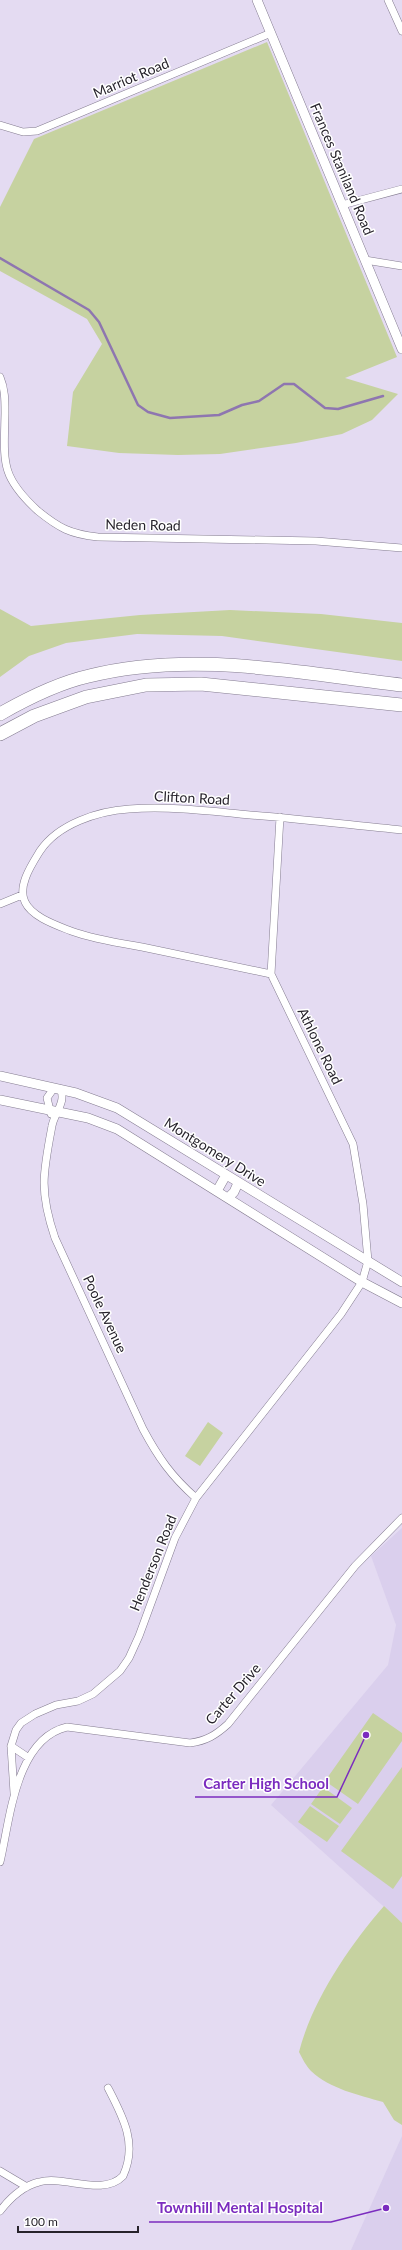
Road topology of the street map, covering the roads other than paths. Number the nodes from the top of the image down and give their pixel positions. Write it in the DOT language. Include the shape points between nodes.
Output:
graph roads {
  1 [pos="257,0"];
  2 [pos="388,0"];
  3 [pos="402,31"];
  4 [pos="271,33"];
  5 [pos="0,125"];
  6 [pos="402,189"];
  7 [pos="342,205"];
  8 [pos="365,260"];
  9 [pos="402,266"];
  10 [pos="402,349"];
  11 [pos="0,377"];
  12 [pos="3,399"];
  13 [pos="2,442"];
  14 [pos="402,548"];
  15 [pos="402,685"];
  16 [pos="402,705"];
  17 [pos="0,714"];
  18 [pos="0,734"];
  19 [pos="280,817"];
  20 [pos="402,830"];
  21 [pos="22,895"];
  22 [pos="0,904"];
  23 [pos="271,974"];
  24 [pos="0,1076"];
  25 [pos="57,1088"];
  26 [pos="0,1100"];
  27 [pos="53,1111"];
  28 [pos="226,1175"];
  29 [pos="238,1183"];
  30 [pos="217,1191"];
  31 [pos="228,1198"];
  32 [pos="368,1262"];
  33 [pos="362,1282"];
  34 [pos="402,1282"];
  35 [pos="402,1303"];
  36 [pos="196,1498"];
  37 [pos="402,1518"];
  38 [pos="11,1746"];
  39 [pos="29,1758"];
  40 [pos="14,1793"];
  41 [pos="0,1862"];
  42 [pos="108,2088"];
  43 [pos="0,2171"];
  44 [pos="26,2186"];
  45 [pos="0,2211"];
  1 -- 4 [label="street, Frances Staniland Road"];
  2 -- 3 [label="street"];
  4 -- 5 [label="street, Marriot Road" via="37,131 23,132"];
  4 -- 7 [label="street, Frances Staniland Road"];
  6 -- 7 [label="street"];
  7 -- 8 [label="street, Frances Staniland Road"];
  8 -- 9 [label="street"];
  8 -- 10 [label="street, Frances Staniland Road"];
  11 -- 12 [label="street, Neden Road"];
  12 -- 13 [label="street, Neden Road"];
  13 -- 14 [label="street, Neden Road" via="10,482 37,510 54,524 71,533 98,537 316,541"];
  15 -- 17 [label="highway" via="256,668 172,664 89,676 54,687"];
  16 -- 18 [label="highway" via="201,684 146,685 86,697 34,716"];
  19 -- 20 [label="street, Clifton Road"];
  19 -- 21 [label="street, Clifton Road" via="204,810 128,809 96,815 75,823 43,847 32,862"];
  19 -- 23 [label="street, Athlone Road"];
  21 -- 22 [label="street"];
  21 -- 23 [label="street" via="33,912 73,932"];
  23 -- 32 [label="street, Athlone Road" via="353,1144 363,1204"];
  24 -- 25 [label="street, Montgomery Drive"];
  25 -- 27 [label="street, Poole Avenue" via="63,1099"];
  25 -- 27 [label="street, Poole Avenue" via="47,1098"];
  25 -- 28 [label="street, Montgomery Drive" via="94,1098 117,1108"];
  26 -- 27 [label="street"];
  27 -- 30 [label="street" via="88,1118 117,1129"];
  27 -- 36 [label="street, Poole Avenue" via="43,1195 55,1238 143,1429 171,1474"];
  28 -- 29 [label="street, Montgomery Drive"];
  28 -- 30 [label="street"];
  29 -- 31 [label="street"];
  29 -- 32 [label="street, Montgomery Drive"];
  30 -- 31 [label="street"];
  31 -- 33 [label="street"];
  32 -- 33 [label="street, Athlone Road"];
  32 -- 34 [label="street, Montgomery Drive"];
  33 -- 35 [label="street"];
  33 -- 36 [label="street, Henderson Road" via="341,1314"];
  36 -- 38 [label="street, Henderson Road" via="174,1538 139,1636 120,1671 93,1694 78,1701 56,1705 28,1719 16,1730"];
  37 -- 39 [label="street, Carter Drive" via="355,1566 228,1724 211,1737 203,1742 190,1743 66,1727 45,1739"];
  38 -- 39 [label="street"];
  38 -- 40 [label="street, Henderson Road"];
  39 -- 40 [label="street, Henderson Road"];
  40 -- 41 [label="street, Henderson Road"];
  42 -- 44 [label="street" via="128,2131 131,2147 123,2176 115,2182 96,2185 40,2181"];
  43 -- 44 [label="street"];
  44 -- 45 [label="street"];
}
